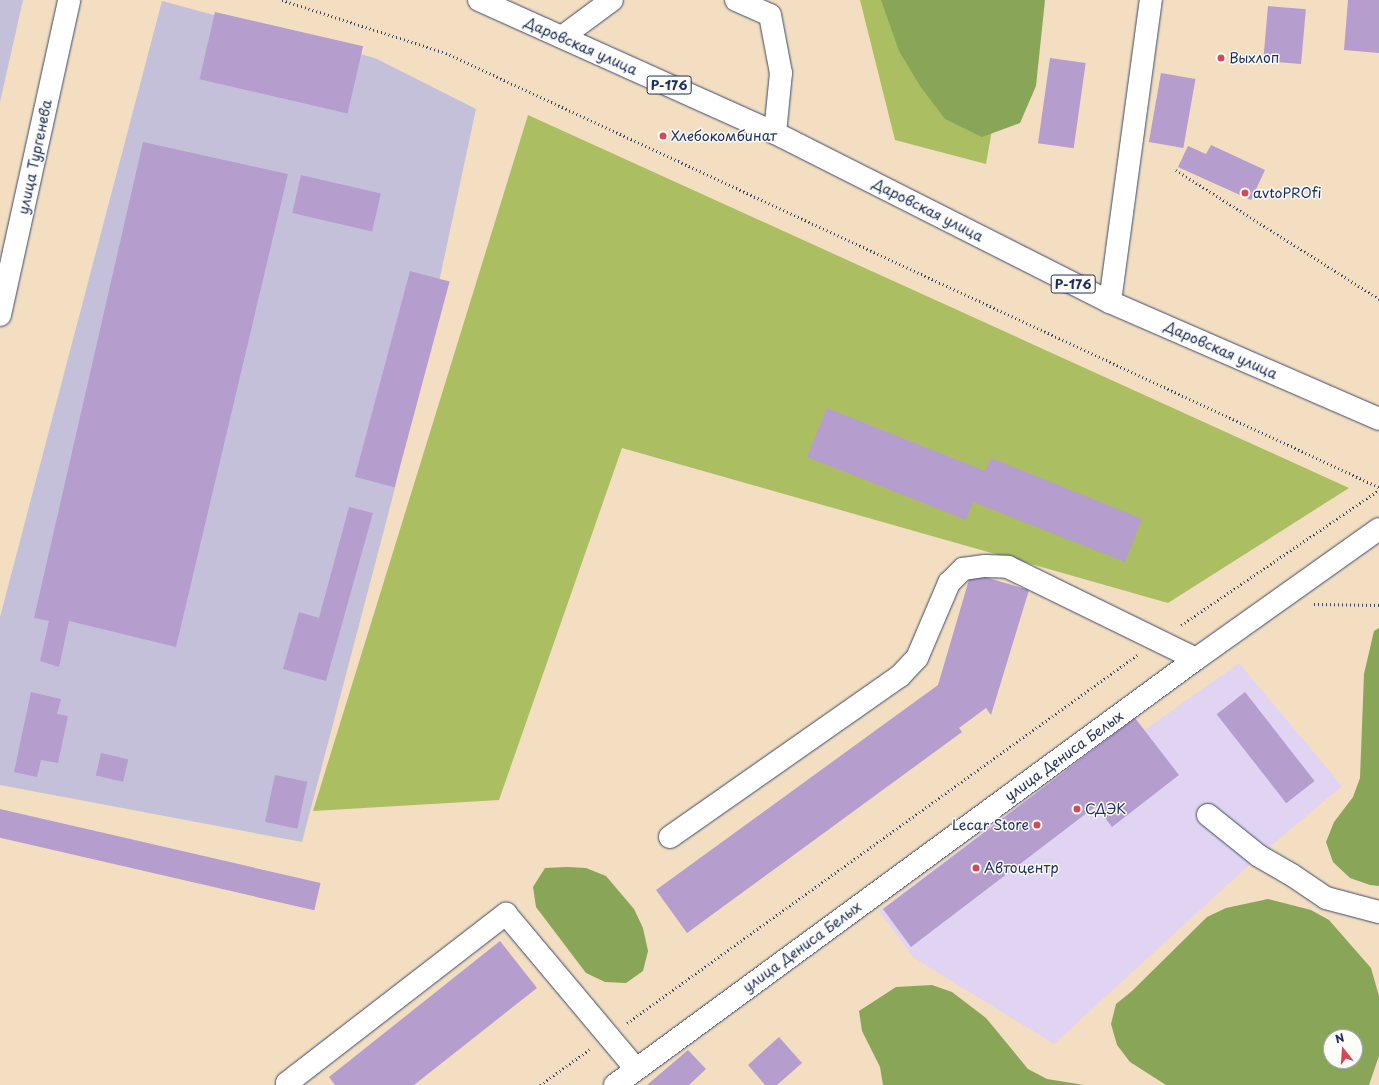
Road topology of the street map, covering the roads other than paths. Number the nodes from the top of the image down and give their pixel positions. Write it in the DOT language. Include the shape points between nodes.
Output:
graph roads {
  1 [pos="69,0"];
  2 [pos="478,0"];
  3 [pos="612,0"];
  4 [pos="736,0"];
  5 [pos="1151,0"];
  6 [pos="562,38"];
  7 [pos="775,133"];
  8 [pos="1110,302"];
  9 [pos="0,315"];
  10 [pos="1379,419"];
  11 [pos="1379,529"];
  12 [pos="1196,659"];
  13 [pos="1208,816"];
  14 [pos="670,837"];
  15 [pos="1379,912"];
  16 [pos="636,1069"];
  17 [pos="288,1085"];
  18 [pos="615,1085"];
  1 -- 9 [label="main road, улица Тургенева"];
  2 -- 6 [label="main road, Даровская улица / Р-176"];
  3 -- 6 [label="main road"];
  4 -- 7 [label="main road" via="770,16 781,73"];
  5 -- 8 [label="main road"];
  6 -- 7 [label="main road, Даровская улица / Р-176"];
  7 -- 8 [label="main road, Даровская улица / Р-176"];
  8 -- 10 [label="main road, Даровская улица / Р-176"];
  11 -- 12 [label="main road, улица Дениса Белых"];
  12 -- 14 [label="main road" via="1008,567 984,566 963,569 949,583 917,658 900,676"];
  12 -- 16 [label="main road, улица Дениса Белых"];
  13 -- 15 [label="main road" via="1259,856 1326,898"];
  16 -- 17 [label="main road" via="506,914 287,1083"];
  16 -- 18 [label="main road, улица Дениса Белых"];
}
